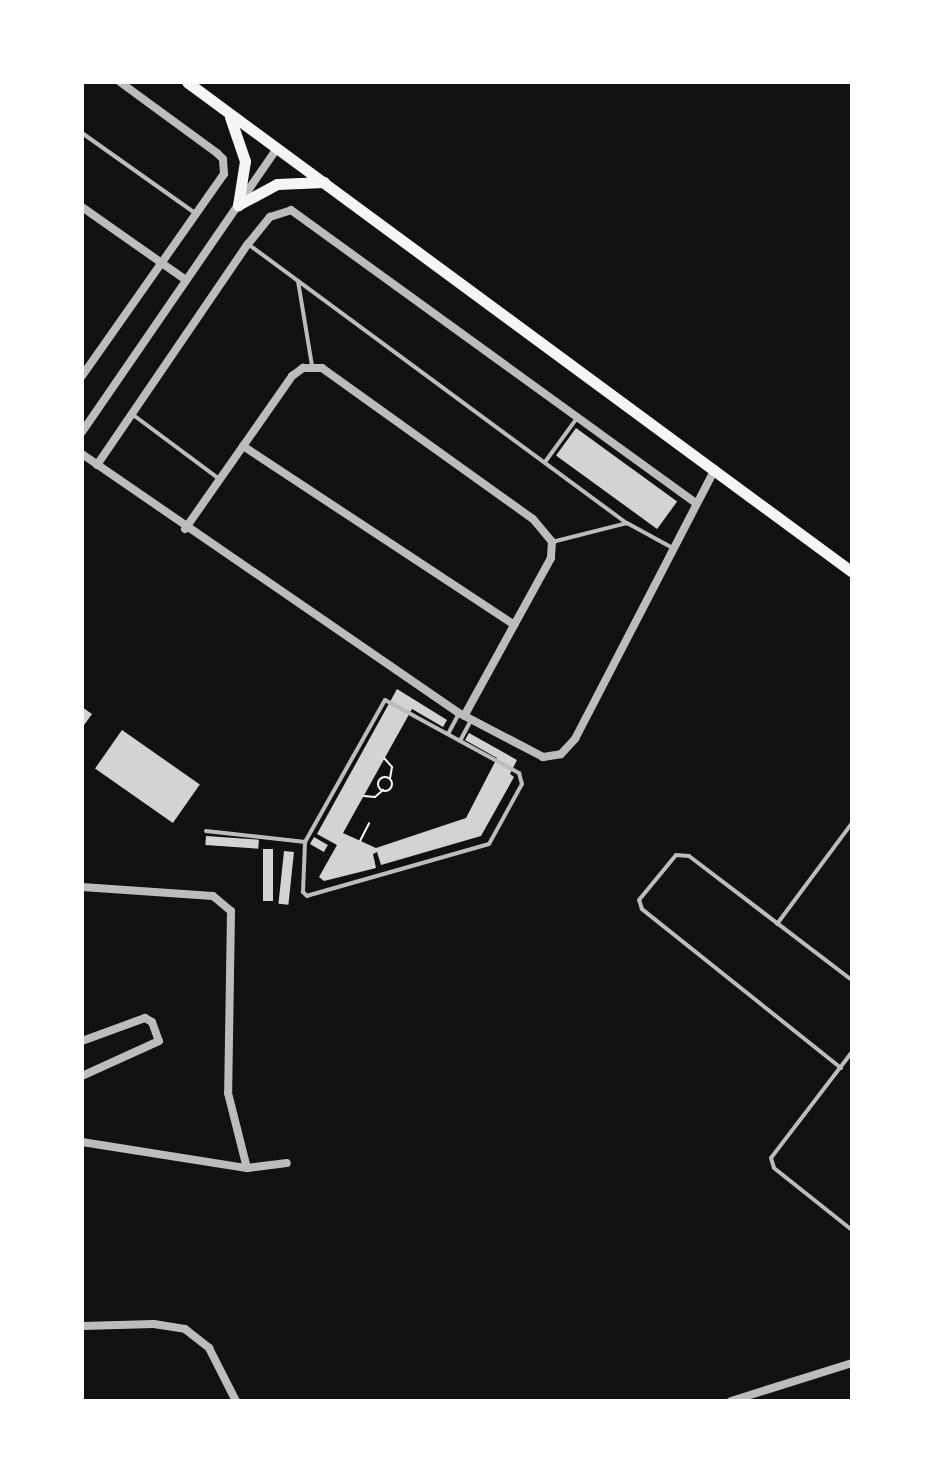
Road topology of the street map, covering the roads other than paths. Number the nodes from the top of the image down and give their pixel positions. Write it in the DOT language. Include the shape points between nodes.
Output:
graph roads {
  1 [pos="120,82"];
  2 [pos="187,82"];
  3 [pos="227,111"];
  4 [pos="82,133"];
  5 [pos="277,148"];
  6 [pos="325,183"];
  7 [pos="238,205"];
  8 [pos="82,207"];
  9 [pos="196,214"];
  10 [pos="248,244"];
  11 [pos="162,263"];
  12 [pos="186,280"];
  13 [pos="298,280"];
  14 [pos="308,367"];
  15 [pos="82,376"];
  16 [pos="132,414"];
  17 [pos="578,416"];
  18 [pos="82,432"];
  19 [pos="243,446"];
  20 [pos="82,454"];
  21 [pos="545,462"];
  22 [pos="97,465"];
  23 [pos="715,469"];
  24 [pos="220,479"];
  25 [pos="695,502"];
  26 [pos="627,523"];
  27 [pos="185,529"];
  28 [pos="552,542"];
  29 [pos="671,547"];
  30 [pos="852,572"];
  31 [pos="514,625"];
  32 [pos="464,717"];
  33 [pos="448,734"];
  34 [pos="460,741"];
  35 [pos="851,827"];
  36 [pos="206,831"];
  37 [pos="305,842"];
  38 [pos="82,887"];
  39 [pos="777,924"];
  40 [pos="852,980"];
  41 [pos="82,1041"];
  42 [pos="852,1052"];
  43 [pos="841,1068"];
  44 [pos="82,1076"];
  45 [pos="82,1142"];
  46 [pos="287,1163"];
  47 [pos="247,1168"];
  48 [pos="852,1230"];
  49 [pos="82,1326"];
  50 [pos="852,1363"];
  51 [pos="236,1401"];
  52 [pos="731,1401"];
  1 -- 9 [label="street" via="223,159 224,174"];
  2 -- 3 [label="main road"];
  3 -- 5 [label="main road"];
  3 -- 7 [label="main road" via="244,150"];
  4 -- 9 [label="lane"];
  5 -- 6 [label="main road"];
  5 -- 7 [label="street"];
  6 -- 7 [label="main road" via="277,184"];
  6 -- 23 [label="main road"];
  7 -- 12 [label="street"];
  8 -- 11 [label="street"];
  9 -- 11 [label="street"];
  10 -- 13 [label="lane"];
  10 -- 16 [label="street"];
  10 -- 17 [label="street" via="270,217 291,210"];
  11 -- 12 [label="street"];
  11 -- 15 [label="street"];
  12 -- 18 [label="street"];
  13 -- 14 [label="lane"];
  13 -- 21 [label="lane"];
  14 -- 19 [label="street"];
  14 -- 28 [label="street" via="533,519"];
  16 -- 22 [label="street"];
  16 -- 24 [label="lane"];
  17 -- 21 [label="lane"];
  17 -- 25 [label="street"];
  19 -- 24 [label="street"];
  19 -- 31 [label="street"];
  20 -- 22 [label="street"];
  21 -- 26 [label="lane"];
  22 -- 27 [label="street"];
  23 -- 25 [label="street"];
  23 -- 30 [label="main road"];
  24 -- 27 [label="street"];
  25 -- 29 [label="street"];
  26 -- 28 [label="lane"];
  26 -- 29 [label="lane"];
  27 -- 32 [label="street"];
  28 -- 31 [label="street" via="551,558"];
  29 -- 32 [label="street" via="575,739 554,757 530,755"];
  31 -- 32 [label="street"];
  32 -- 33 [label="lane"];
  32 -- 34 [label="lane"];
  33 -- 34 [label="lane"];
  33 -- 37 [label="lane" via="385,700"];
  34 -- 37 [label="lane" via="519,773 522,784 489,844 307,896"];
  35 -- 39 [label="lane"];
  36 -- 37 [label="lane"];
  38 -- 47 [label="street" via="213,896 231,911 228,1093"];
  39 -- 40 [label="lane"];
  39 -- 43 [label="lane" via="683,854 676,855 639,900 642,909"];
  41 -- 44 [label="street" via="145,1018 159,1041"];
  42 -- 43 [label="lane"];
  43 -- 48 [label="lane" via="771,1162"];
  45 -- 47 [label="street"];
  46 -- 47 [label="street"];
  49 -- 51 [label="street" via="154,1324 185,1329 209,1348"];
  50 -- 52 [label="street"];
}
